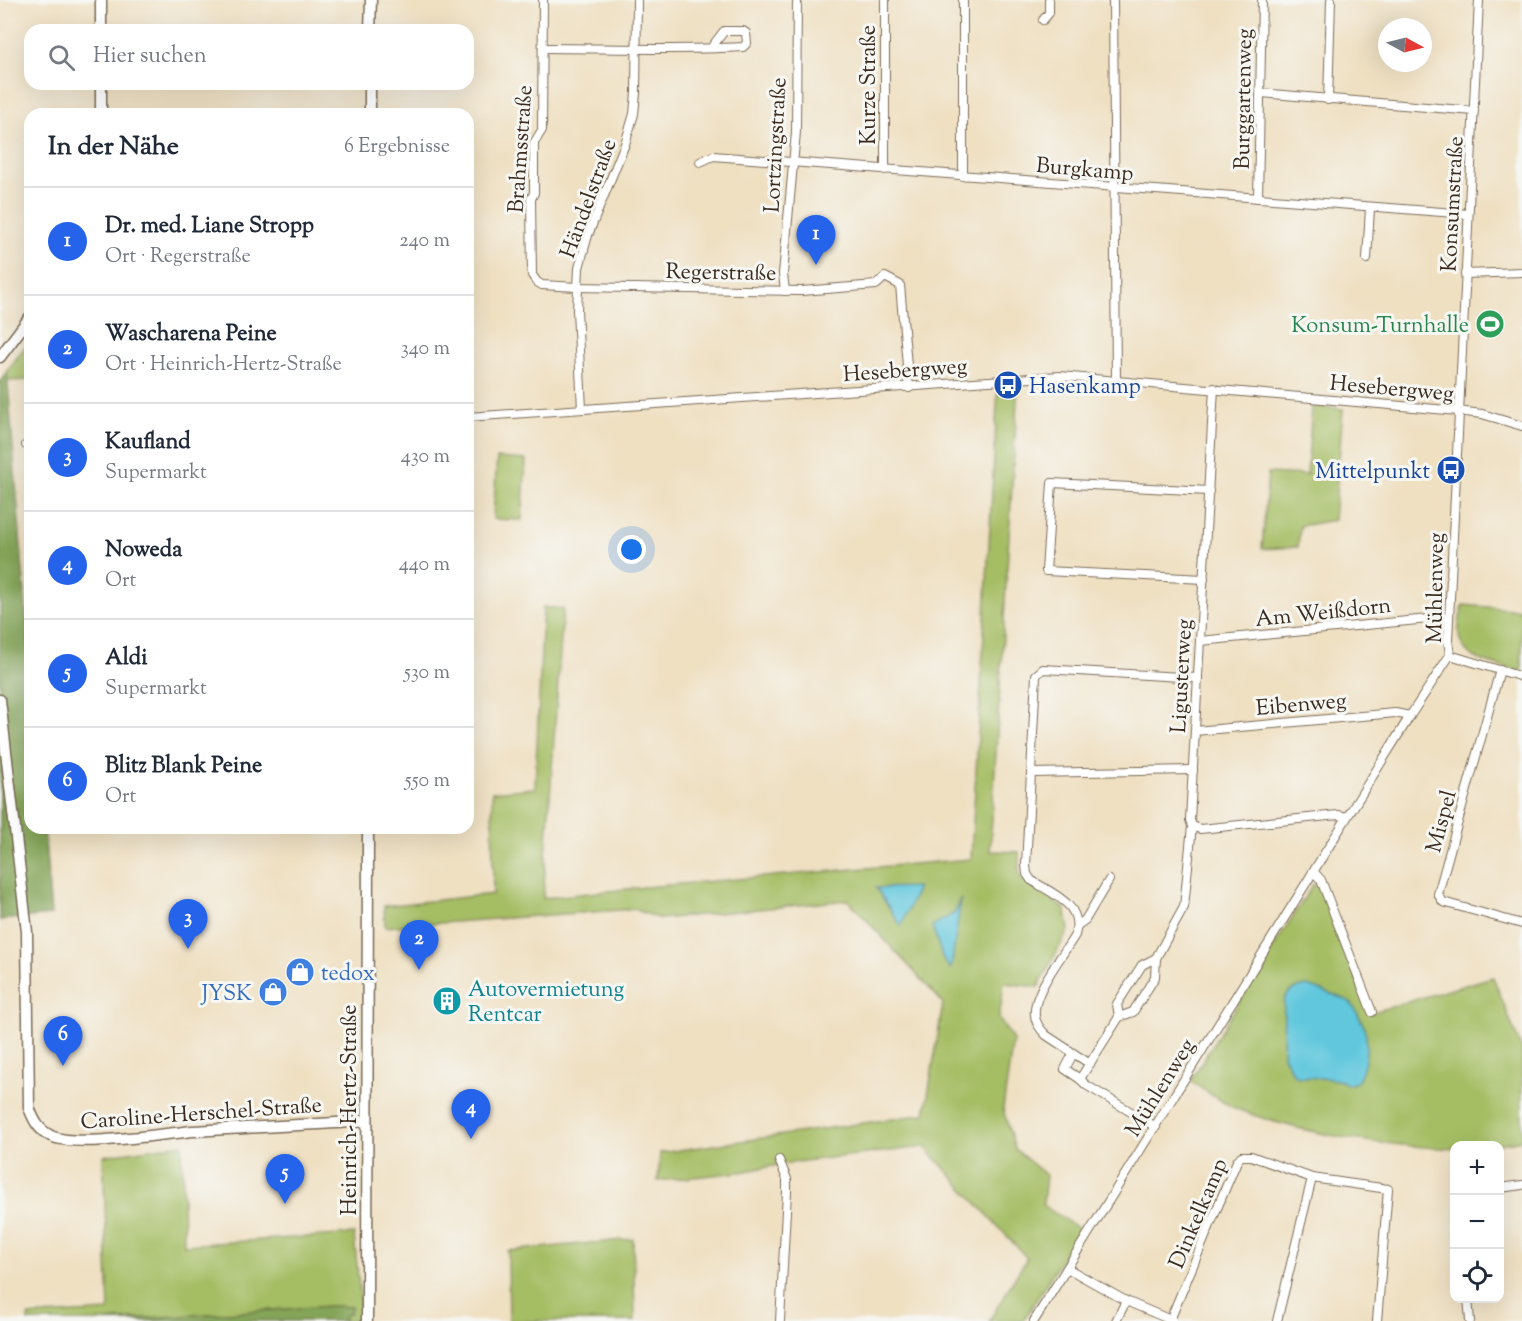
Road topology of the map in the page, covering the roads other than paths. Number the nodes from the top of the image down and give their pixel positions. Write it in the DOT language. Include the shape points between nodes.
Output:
graph roads {
  1 [pos="101,0"];
  2 [pos="370,0"];
  3 [pos="543,0"];
  4 [pos="637,0"];
  5 [pos="797,0"];
  6 [pos="885,0"];
  7 [pos="963,0"];
  8 [pos="1049,0"];
  9 [pos="1113,0"];
  10 [pos="1262,0"];
  11 [pos="1331,0"];
  12 [pos="1479,0"];
  13 [pos="1043,20"];
  14 [pos="101,24"];
  15 [pos="370,24"];
  16 [pos="543,48"];
  17 [pos="637,48"];
  18 [pos="711,48"];
  19 [pos="101,90"];
  20 [pos="370,90"];
  21 [pos="1261,93"];
  22 [pos="1328,100"];
  23 [pos="101,108"];
  24 [pos="370,108"];
  25 [pos="1474,111"];
  26 [pos="700,162"];
  27 [pos="793,163"];
  28 [pos="885,170"];
  29 [pos="963,176"];
  30 [pos="1114,189"];
  31 [pos="1258,198"];
  32 [pos="1370,207"];
  33 [pos="1468,214"];
  34 [pos="1367,259"];
  35 [pos="1522,272"];
  36 [pos="1465,274"];
  37 [pos="577,286"];
  38 [pos="785,291"];
  39 [pos="24,325"];
  40 [pos="0,357"];
  41 [pos="1116,380"];
  42 [pos="909,388"];
  43 [pos="1215,388"];
  44 [pos="582,408"];
  45 [pos="1458,411"];
  46 [pos="474,417"];
  47 [pos="1522,426"];
  48 [pos="1209,491"];
  49 [pos="1204,579"];
  50 [pos="1449,617"];
  51 [pos="1200,641"];
  52 [pos="1450,655"];
  53 [pos="1500,670"];
  54 [pos="1522,677"];
  55 [pos="1198,678"];
  56 [pos="0,700"];
  57 [pos="1410,716"];
  58 [pos="1195,731"];
  59 [pos="1193,770"];
  60 [pos="1031,773"];
  61 [pos="1347,817"];
  62 [pos="1192,826"];
  63 [pos="368,834"];
  64 [pos="1313,871"];
  65 [pos="1110,880"];
  66 [pos="1522,924"];
  67 [pos="1078,925"];
  68 [pos="1156,958"];
  69 [pos="1372,1012"];
  70 [pos="1119,1017"];
  71 [pos="1074,1054"];
  72 [pos="1090,1064"];
  73 [pos="1080,1079"];
  74 [pos="368,1121"];
  75 [pos="1156,1127"];
  76 [pos="779,1160"];
  77 [pos="1312,1178"];
  78 [pos="1522,1185"];
  79 [pos="1504,1187"];
  80 [pos="1067,1268"];
  81 [pos="1126,1301"];
  82 [pos="1468,1303"];
  83 [pos="367,1321"];
  84 [pos="780,1321"];
  85 [pos="1034,1321"];
  86 [pos="1116,1321"];
  87 [pos="1172,1321"];
  88 [pos="1277,1321"];
  89 [pos="1377,1321"];
  90 [pos="1470,1321"];
  1 -- 14 [label="street"];
  2 -- 15 [label="street"];
  3 -- 16 [label="street, Brahmsstraße"];
  4 -- 17 [label="street, Händelstraße"];
  5 -- 27 [label="street, Lortzingstraße"];
  6 -- 28 [label="street, Kurze Straße"];
  7 -- 29 [label="street"];
  8 -- 13 [label="street" via="1049,13"];
  9 -- 30 [label="street"];
  10 -- 21 [label="street, Burggartenweg"];
  11 -- 22 [label="street"];
  12 -- 25 [label="street, Konsumstraße"];
  16 -- 17 [label="street"];
  16 -- 37 [label="street, Brahmsstraße" via="542,130 534,143 531,199 532,275 542,285"];
  17 -- 18 [label="street"];
  17 -- 37 [label="street, Händelstraße" via="630,132 588,235"];
  19 -- 23 [label="street"];
  20 -- 24 [label="street"];
  21 -- 22 [label="street"];
  21 -- 31 [label="street, Burggartenweg"];
  22 -- 25 [label="street"];
  25 -- 33 [label="street, Konsumstraße"];
  26 -- 27 [label="street, Burgkamp" via="713,156"];
  27 -- 28 [label="street, Burgkamp"];
  27 -- 38 [label="street, Lortzingstraße" via="783,274"];
  28 -- 29 [label="street, Burgkamp"];
  29 -- 30 [label="street, Burgkamp"];
  30 -- 31 [label="street, Burgkamp"];
  30 -- 41 [label="street"];
  31 -- 32 [label="street, Burgkamp"];
  32 -- 33 [label="street, Burgkamp"];
  32 -- 34 [label="street"];
  33 -- 36 [label="street, Konsumstraße"];
  35 -- 36 [label="street"];
  36 -- 45 [label="street, Konsumstraße"];
  37 -- 38 [label="street, Regerstraße"];
  37 -- 44 [label="street, Händelstraße"];
  38 -- 42 [label="street, Regerstraße" via="876,285 885,277 900,285"];
  39 -- 40 [label="street"];
  41 -- 42 [label="street, Hesebergweg" via="1044,376"];
  41 -- 43 [label="street, Hesebergweg"];
  42 -- 44 [label="street, Hesebergweg"];
  43 -- 45 [label="street, Hesebergweg"];
  43 -- 48 [label="street, Ligusterweg"];
  44 -- 46 [label="street, Hesebergweg"];
  45 -- 47 [label="street, Hesebergweg"];
  45 -- 50 [label="street, Mühlenweg"];
  48 -- 49 [label="street, Ligusterweg"];
  48 -- 49 [label="street" via="1052,483 1046,571"];
  49 -- 51 [label="street, Ligusterweg"];
  50 -- 51 [label="street, Am Weißdorn"];
  50 -- 52 [label="street, Mühlenweg"];
  51 -- 55 [label="street, Ligusterweg"];
  52 -- 53 [label="street"];
  52 -- 57 [label="street, Mühlenweg"];
  53 -- 54 [label="street"];
  53 -- 66 [label="street, Mispel" via="1438,894 1443,902"];
  55 -- 58 [label="street, Ligusterweg"];
  55 -- 60 [label="street" via="1043,669 1036,675"];
  56 -- 74 [label="street, Caroline-Herschel-Straße" via="27,932 29,1108 39,1128 63,1140 91,1140"];
  57 -- 58 [label="street, Eibenweg" via="1395,713"];
  57 -- 61 [label="street, Mühlenweg"];
  58 -- 59 [label="street, Ligusterweg"];
  59 -- 60 [label="street"];
  59 -- 62 [label="street, Ligusterweg"];
  60 -- 67 [label="street" via="1027,874 1070,905"];
  61 -- 62 [label="street" via="1338,814 1200,830"];
  61 -- 64 [label="street, Mühlenweg"];
  62 -- 68 [label="street, Ligusterweg" via="1184,907"];
  63 -- 74 [label="street, Heinrich-Hertz-Straße"];
  64 -- 69 [label="street" via="1321,880"];
  64 -- 75 [label="street, Mühlenweg"];
  65 -- 67 [label="street" via="1086,920"];
  67 -- 71 [label="street" via="1035,1009 1040,1029"];
  68 -- 70 [label="street, Ligusterweg" via="1142,965 1117,1004"];
  68 -- 70 [label="street, Ligusterweg" via="1155,977 1133,1012"];
  70 -- 72 [label="street, Ligusterweg"];
  71 -- 72 [label="street"];
  71 -- 73 [label="street" via="1065,1069"];
  72 -- 73 [label="street, Ligusterweg"];
  73 -- 75 [label="street"];
  74 -- 83 [label="street, Heinrich-Hertz-Straße"];
  75 -- 80 [label="street, Mühlenweg"];
  76 -- 84 [label="street" via="788,1192"];
  77 -- 87 [label="street, Dinkelkamp" via="1241,1156"];
  77 -- 88 [label="street"];
  77 -- 89 [label="street, Dinkelkamp" via="1388,1189"];
  78 -- 79 [label="street"];
  80 -- 81 [label="street"];
  80 -- 85 [label="street, Mühlenweg"];
  81 -- 86 [label="street"];
  81 -- 87 [label="street"];
  82 -- 90 [label="street"];
}
